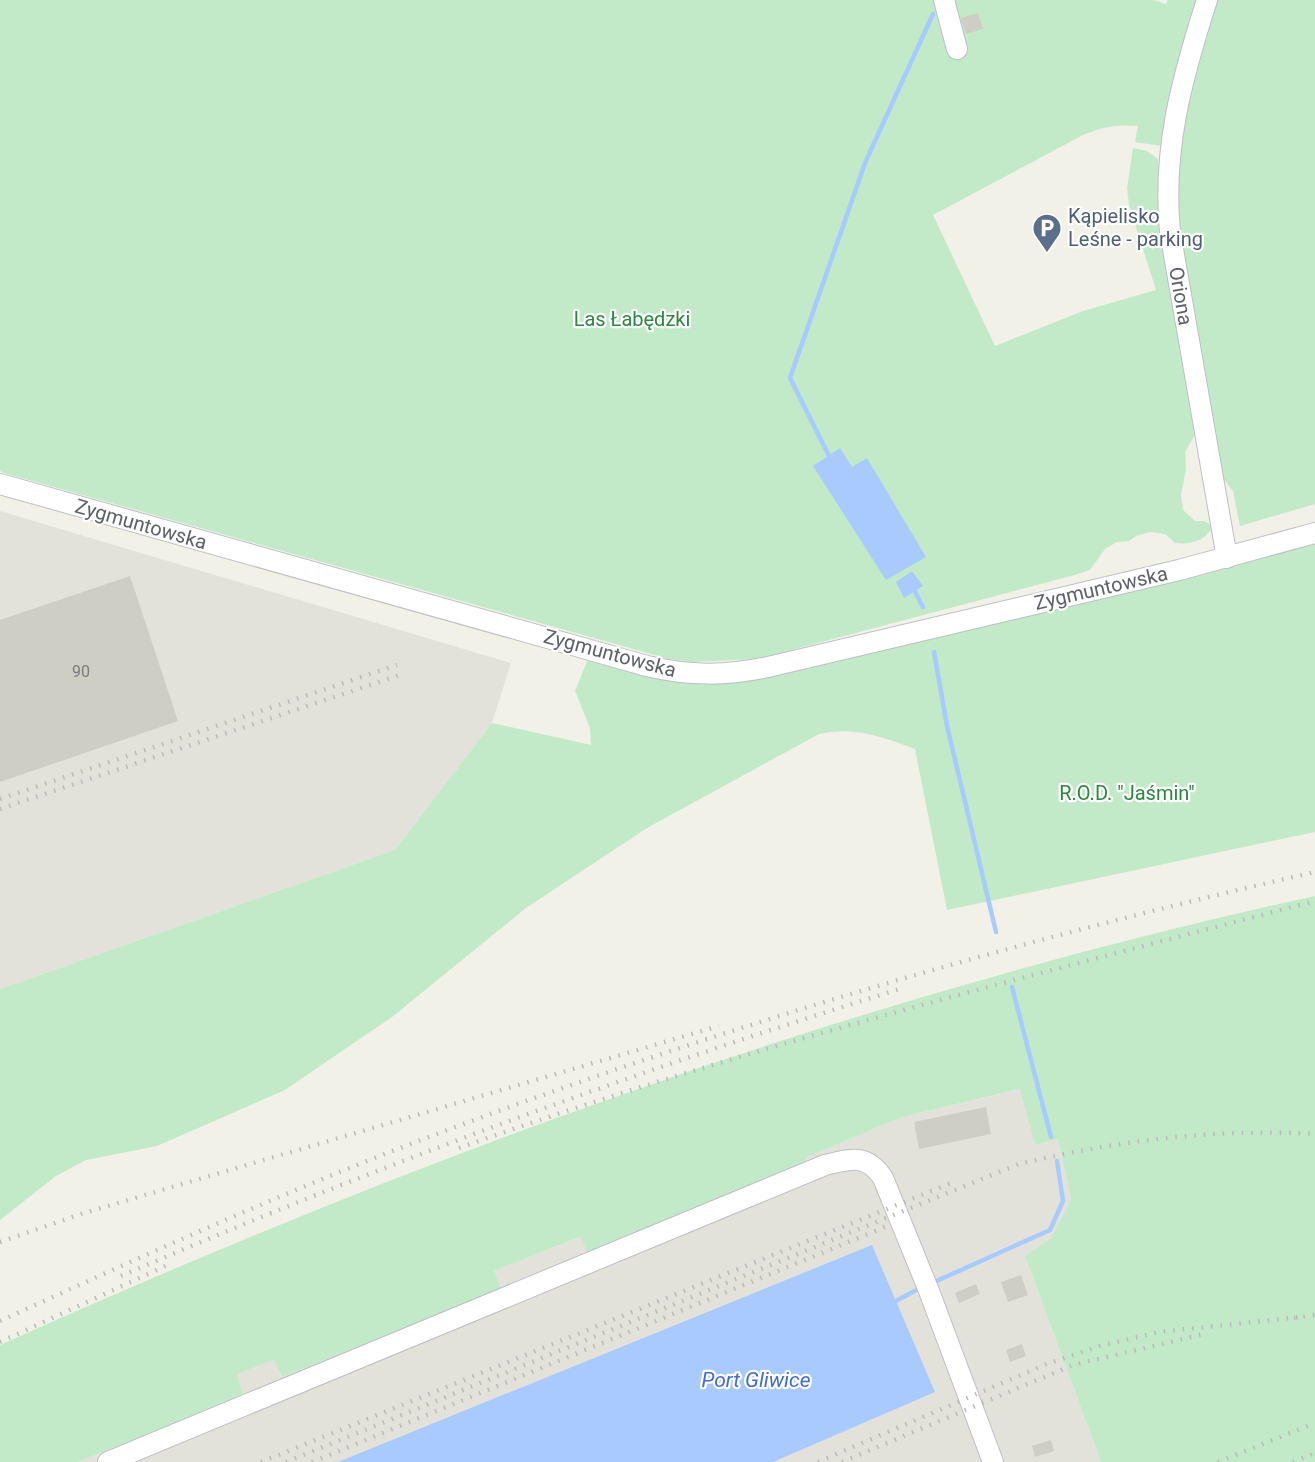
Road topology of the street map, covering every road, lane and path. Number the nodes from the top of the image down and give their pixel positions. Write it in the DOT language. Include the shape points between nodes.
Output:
graph roads {
  1 [pos="944,0"];
  2 [pos="1207,0"];
  3 [pos="957,49"];
  4 [pos="0,484"];
  5 [pos="1315,533"];
  6 [pos="1227,558"];
  7 [pos="108,1462"];
  8 [pos="993,1462"];
  1 -- 3 [label="street"];
  2 -- 6 [label="street, Oriona" via="1175,109 1167,196"];
  4 -- 6 [label="street, Zygmuntowska" via="647,666 688,674 738,673 768,667"];
  5 -- 6 [label="street, Zygmuntowska"];
  7 -- 8 [label="street" via="825,1165 848,1160 864,1160 883,1178"];
}
